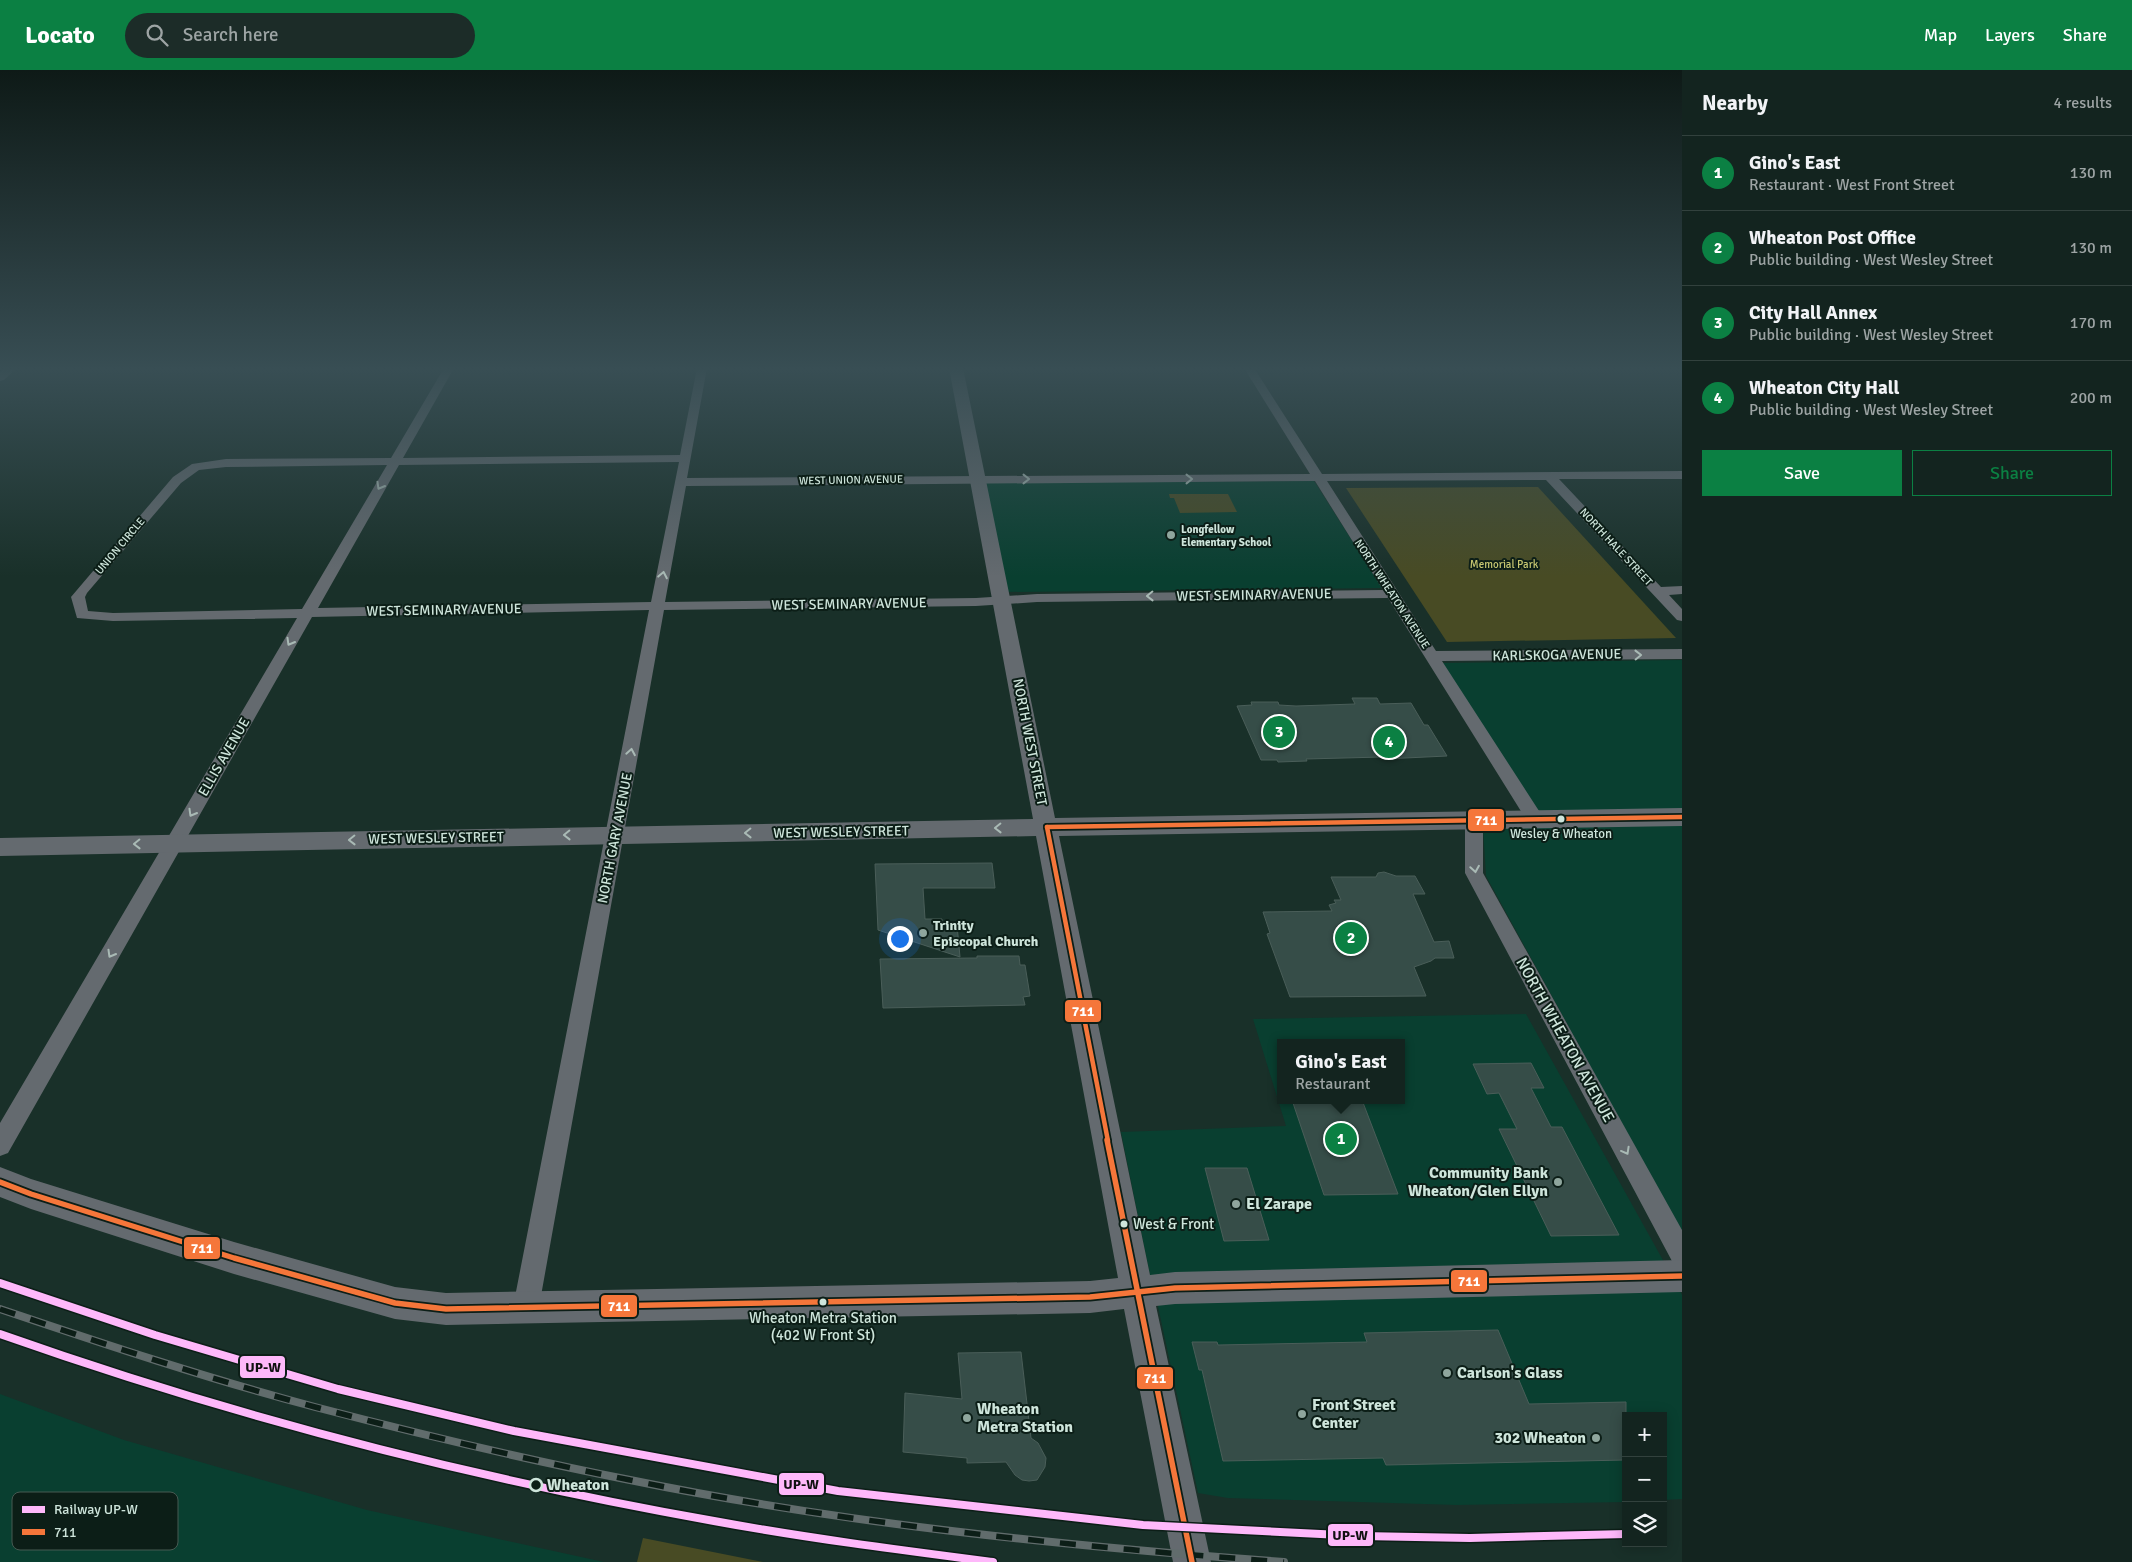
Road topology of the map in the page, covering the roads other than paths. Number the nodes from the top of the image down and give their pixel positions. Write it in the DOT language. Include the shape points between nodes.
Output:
graph roads {
  1 [pos="409,438"];
  2 [pos="689,438"];
  3 [pos="969,438"];
  4 [pos="1293,438"];
  5 [pos="685,458"];
  6 [pos="395,461"];
  7 [pos="1682,475"];
  8 [pos="1550,476"];
  9 [pos="977,479"];
  10 [pos="1319,479"];
  11 [pos="680,482"];
  12 [pos="1682,590"];
  13 [pos="1658,591"];
  14 [pos="1392,594"];
  15 [pos="1002,601"];
  16 [pos="657,606"];
  17 [pos="307,613"];
  18 [pos="1682,617"];
  19 [pos="1682,654"];
  20 [pos="1432,656"];
  21 [pos="1682,817"];
  22 [pos="1535,819"];
  23 [pos="1474,820"];
  24 [pos="1047,827"];
  25 [pos="616,834"];
  26 [pos="174,843"];
  27 [pos="0,847"];
  28 [pos="0,1145"];
  29 [pos="0,1182"];
  30 [pos="1682,1254"];
  31 [pos="1682,1276"];
  32 [pos="1137,1292"];
  33 [pos="526,1306"];
  34 [pos="1192,1562"];
  1 -- 6 [label="street, ELLIS AVENUE"];
  2 -- 5 [label="street, NORTH GARY AVENUE"];
  3 -- 9 [label="street, NORTH WEST STREET"];
  4 -- 10 [label="street, NORTH WHEATON AVENUE"];
  5 -- 6 [label="street"];
  5 -- 11 [label="street, NORTH GARY AVENUE"];
  6 -- 17 [label="street, ELLIS AVENUE, one-way"];
  6 -- 17 [label="street, UNION CIRCLE" via="226,463 196,467 177,480 78,597 82,615"];
  7 -- 8 [label="street, WEST UNION AVENUE"];
  8 -- 10 [label="street, WEST UNION AVENUE"];
  8 -- 13 [label="street, NORTH HALE STREET"];
  9 -- 10 [label="street, WEST UNION AVENUE, one-way"];
  9 -- 11 [label="street, WEST UNION AVENUE"];
  9 -- 15 [label="street, NORTH WEST STREET"];
  10 -- 14 [label="street, NORTH WHEATON AVENUE"];
  16 -- 11 [label="street, NORTH GARY AVENUE, one-way"];
  12 -- 13 [label="street"];
  13 -- 18 [label="street, NORTH HALE STREET"];
  14 -- 15 [label="street, WEST SEMINARY AVENUE, one-way"];
  14 -- 20 [label="street, NORTH WHEATON AVENUE"];
  15 -- 16 [label="street, WEST SEMINARY AVENUE"];
  15 -- 24 [label="street, NORTH WEST STREET"];
  16 -- 17 [label="street, WEST SEMINARY AVENUE"];
  25 -- 16 [label="street, NORTH GARY AVENUE, one-way"];
  17 -- 26 [label="street, ELLIS AVENUE, one-way"];
  20 -- 19 [label="street, KARLSKOGA AVENUE, one-way"];
  20 -- 22 [label="street, NORTH WHEATON AVENUE"];
  21 -- 22 [label="street, WEST WESLEY STREET"];
  22 -- 23 [label="street, WEST WESLEY STREET"];
  23 -- 24 [label="street, WEST WESLEY STREET"];
  23 -- 30 [label="street, NORTH WHEATON AVENUE, one-way" via="1474,873"];
  24 -- 25 [label="street, WEST WESLEY STREET, one-way"];
  24 -- 32 [label="street, NORTH WEST STREET"];
  25 -- 26 [label="street, WEST WESLEY STREET, one-way"];
  25 -- 33 [label="street, NORTH GARY AVENUE"];
  26 -- 27 [label="street, WEST WESLEY STREET, one-way"];
  26 -- 28 [label="street, ELLIS AVENUE, one-way"];
  29 -- 33 [label="street" via="234,1258 395,1303 446,1309"];
  31 -- 32 [label="street" via="1175,1288"];
  32 -- 33 [label="street" via="1090,1297"];
  32 -- 34 [label="street, NORTH WEST STREET"];
}
